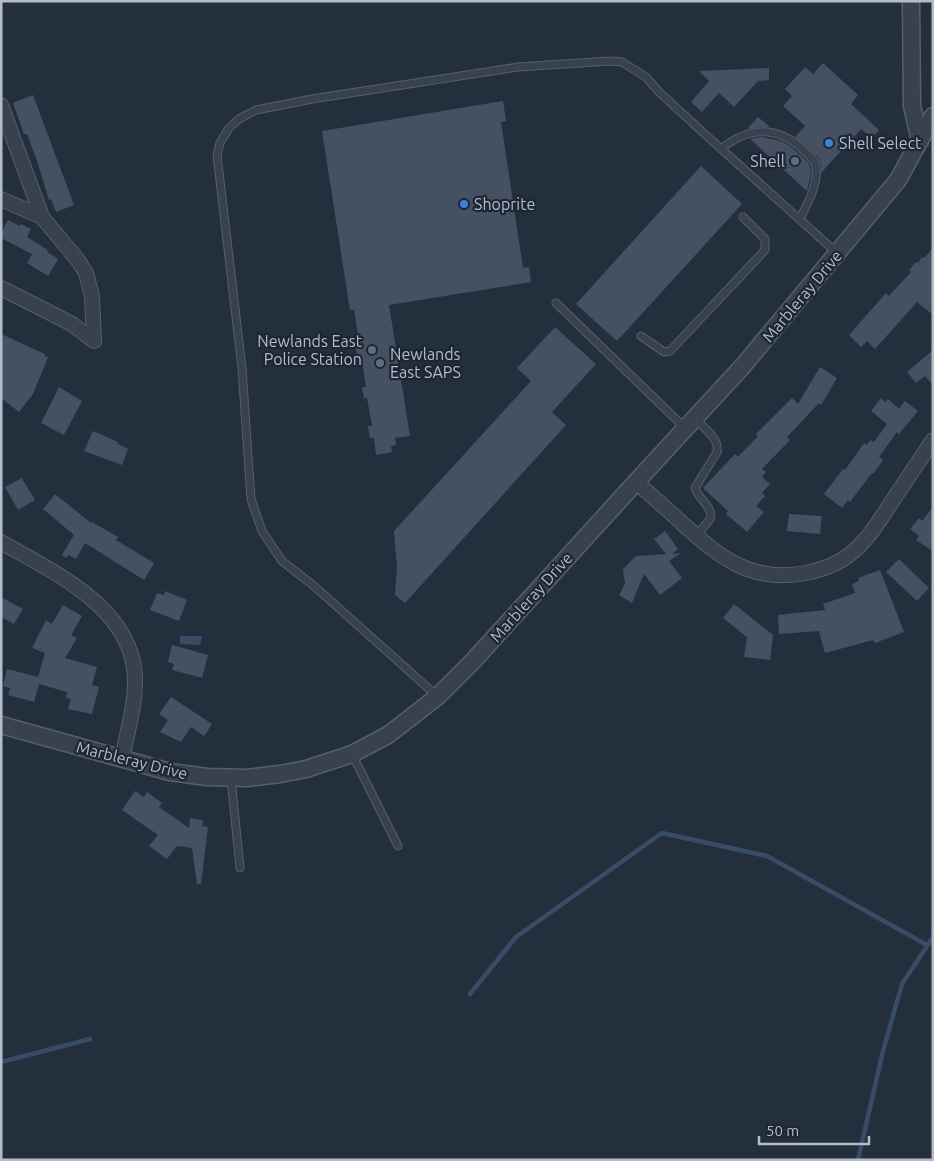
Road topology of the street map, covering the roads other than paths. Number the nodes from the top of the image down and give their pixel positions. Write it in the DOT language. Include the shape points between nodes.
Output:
graph roads {
  1 [pos="911,1"];
  2 [pos="1,105"];
  3 [pos="933,116"];
  4 [pos="920,141"];
  5 [pos="721,149"];
  6 [pos="1,199"];
  7 [pos="42,217"];
  8 [pos="743,217"];
  9 [pos="800,219"];
  10 [pos="838,253"];
  11 [pos="1,288"];
  12 [pos="556,303"];
  13 [pos="641,336"];
  14 [pos="690,423"];
  15 [pos="933,440"];
  16 [pos="636,482"];
  17 [pos="696,536"];
  18 [pos="1,542"];
  19 [pos="437,696"];
  20 [pos="1,725"];
  21 [pos="352,754"];
  22 [pos="122,759"];
  23 [pos="231,778"];
  24 [pos="398,846"];
  25 [pos="240,868"];
  1 -- 4 [label="street" via="912,106"];
  2 -- 7 [label="street"];
  3 -- 4 [label="street, Marbleray Drive"];
  4 -- 10 [label="street, Marbleray Drive" via="898,180"];
  5 -- 9 [label="lane"];
  5 -- 9 [label="lane" via="733,139 751,133 767,132 797,143 816,166 816,179"];
  5 -- 19 [label="lane" via="646,78 622,62 610,61 518,67 256,110 229,128 220,143 217,155 255,514 268,543 282,561"];
  6 -- 7 [label="street"];
  7 -- 11 [label="street" via="86,273 92,296 94,341 72,324"];
  8 -- 13 [label="lane" via="764,239 765,250 670,351 664,352"];
  9 -- 10 [label="lane"];
  10 -- 14 [label="street, Marbleray Drive"];
  12 -- 14 [label="lane"];
  14 -- 16 [label="street, Marbleray Drive"];
  14 -- 17 [label="lane" via="715,439 718,447 695,488 712,514"];
  15 -- 17 [label="street" via="866,539 852,553 828,566 792,576 766,574 732,562"];
  16 -- 17 [label="street"];
  16 -- 19 [label="street, Marbleray Drive"];
  18 -- 22 [label="street" via="95,600 111,617 124,639 135,674 135,688"];
  19 -- 21 [label="street, Marbleray Drive" via="388,735"];
  20 -- 22 [label="street, Marbleray Drive"];
  21 -- 23 [label="street, Marbleray Drive" via="306,769"];
  21 -- 24 [label="lane"];
  22 -- 23 [label="street, Marbleray Drive" via="170,772"];
  23 -- 25 [label="lane"];
}
